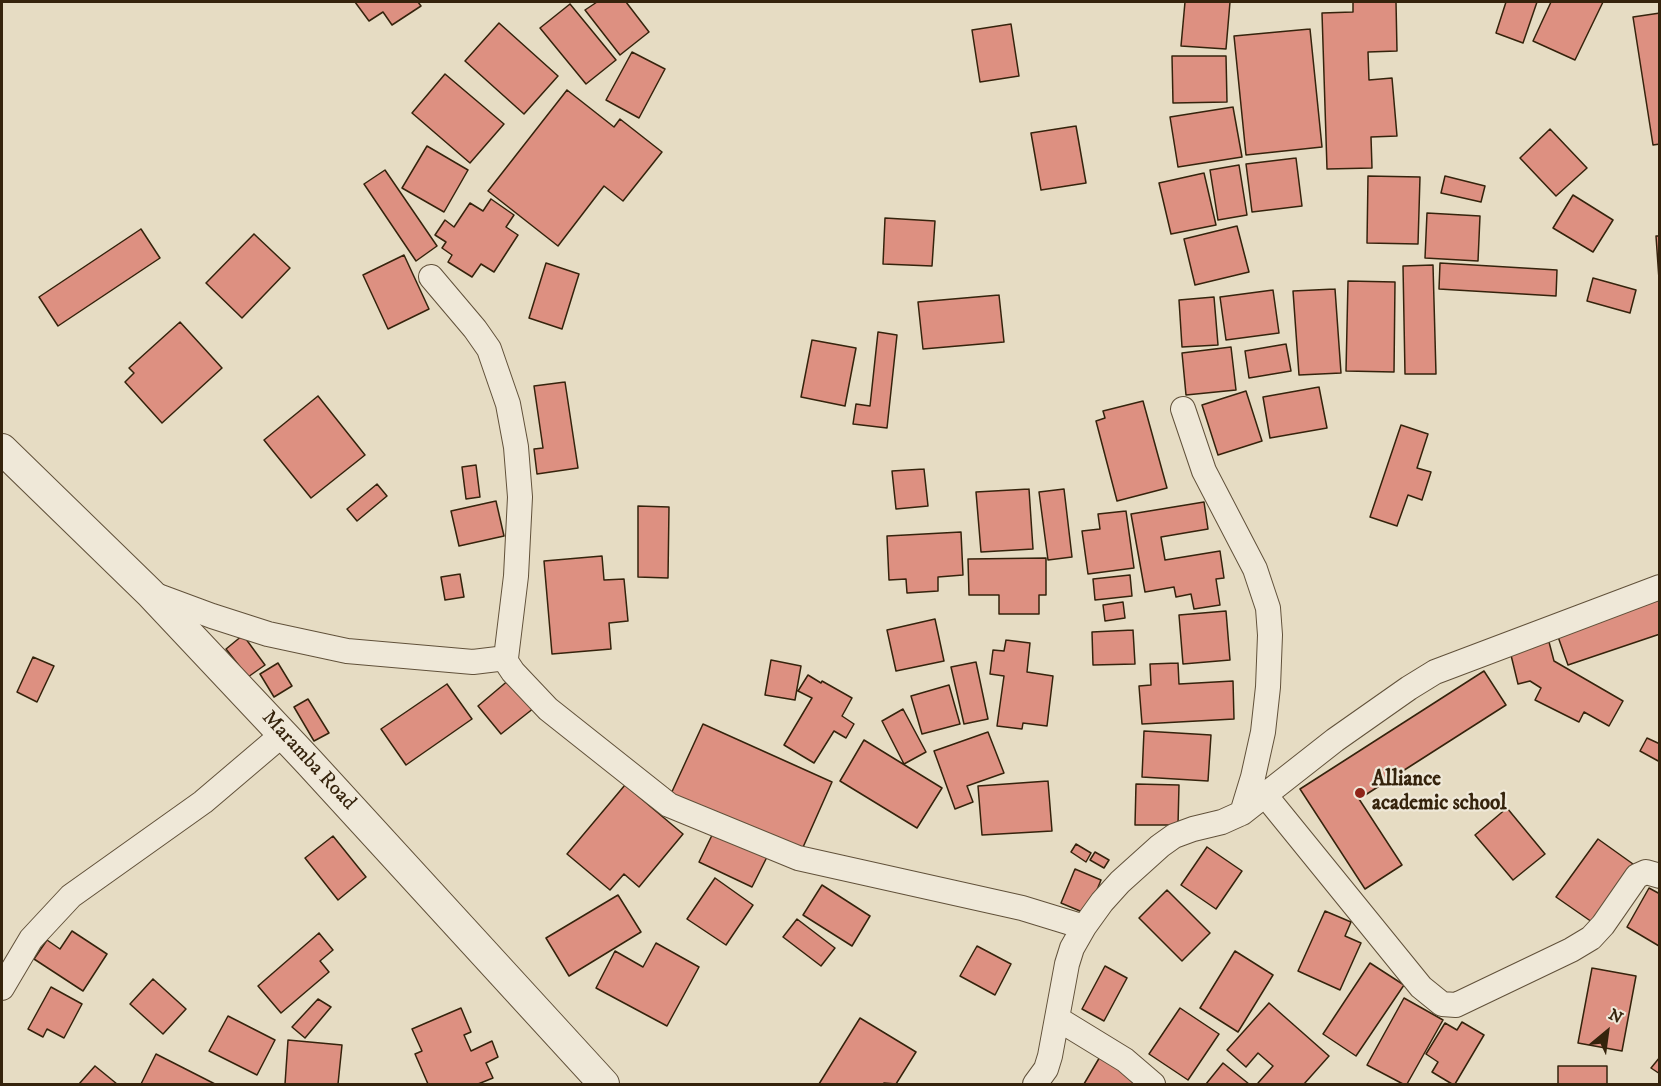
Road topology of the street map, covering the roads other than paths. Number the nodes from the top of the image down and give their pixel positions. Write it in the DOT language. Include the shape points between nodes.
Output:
graph roads {
  1 [pos="431,277"];
  2 [pos="1183,409"];
  3 [pos="2,449"];
  4 [pos="1659,587"];
  5 [pos="150,593"];
  6 [pos="506,658"];
  7 [pos="283,734"];
  8 [pos="1265,795"];
  9 [pos="1242,813"];
  10 [pos="1659,876"];
  11 [pos="1084,927"];
  12 [pos="2,988"];
  13 [pos="1058,1019"];
  14 [pos="604,1084"];
  15 [pos="1035,1084"];
  16 [pos="1153,1084"];
  1 -- 6 [label="street" via="489,349 508,404 520,497"];
  2 -- 9 [label="street" via="1204,471 1255,569 1268,608 1268,687 1263,732"];
  3 -- 5 [label="street, Maramba Road"];
  4 -- 8 [label="street" via="1435,672 1335,740"];
  5 -- 6 [label="street" via="268,634 347,651 472,662"];
  5 -- 7 [label="street, Maramba Road"];
  6 -- 11 [label="street" via="513,672 548,709 669,805 798,858 1022,908"];
  7 -- 12 [label="street" via="203,802 71,896 31,939"];
  7 -- 14 [label="street, Maramba Road"];
  8 -- 9 [label="street"];
  8 -- 10 [label="street" via="1421,987 1442,1004 1456,1005 1571,950 1603,925 1637,876 1646,872"];
  9 -- 11 [label="street" via="1174,836 1160,846 1114,889"];
  11 -- 13 [label="street" via="1067,964"];
  13 -- 15 [label="street" via="1046,1069"];
  13 -- 16 [label="street" via="1125,1060"];
}
